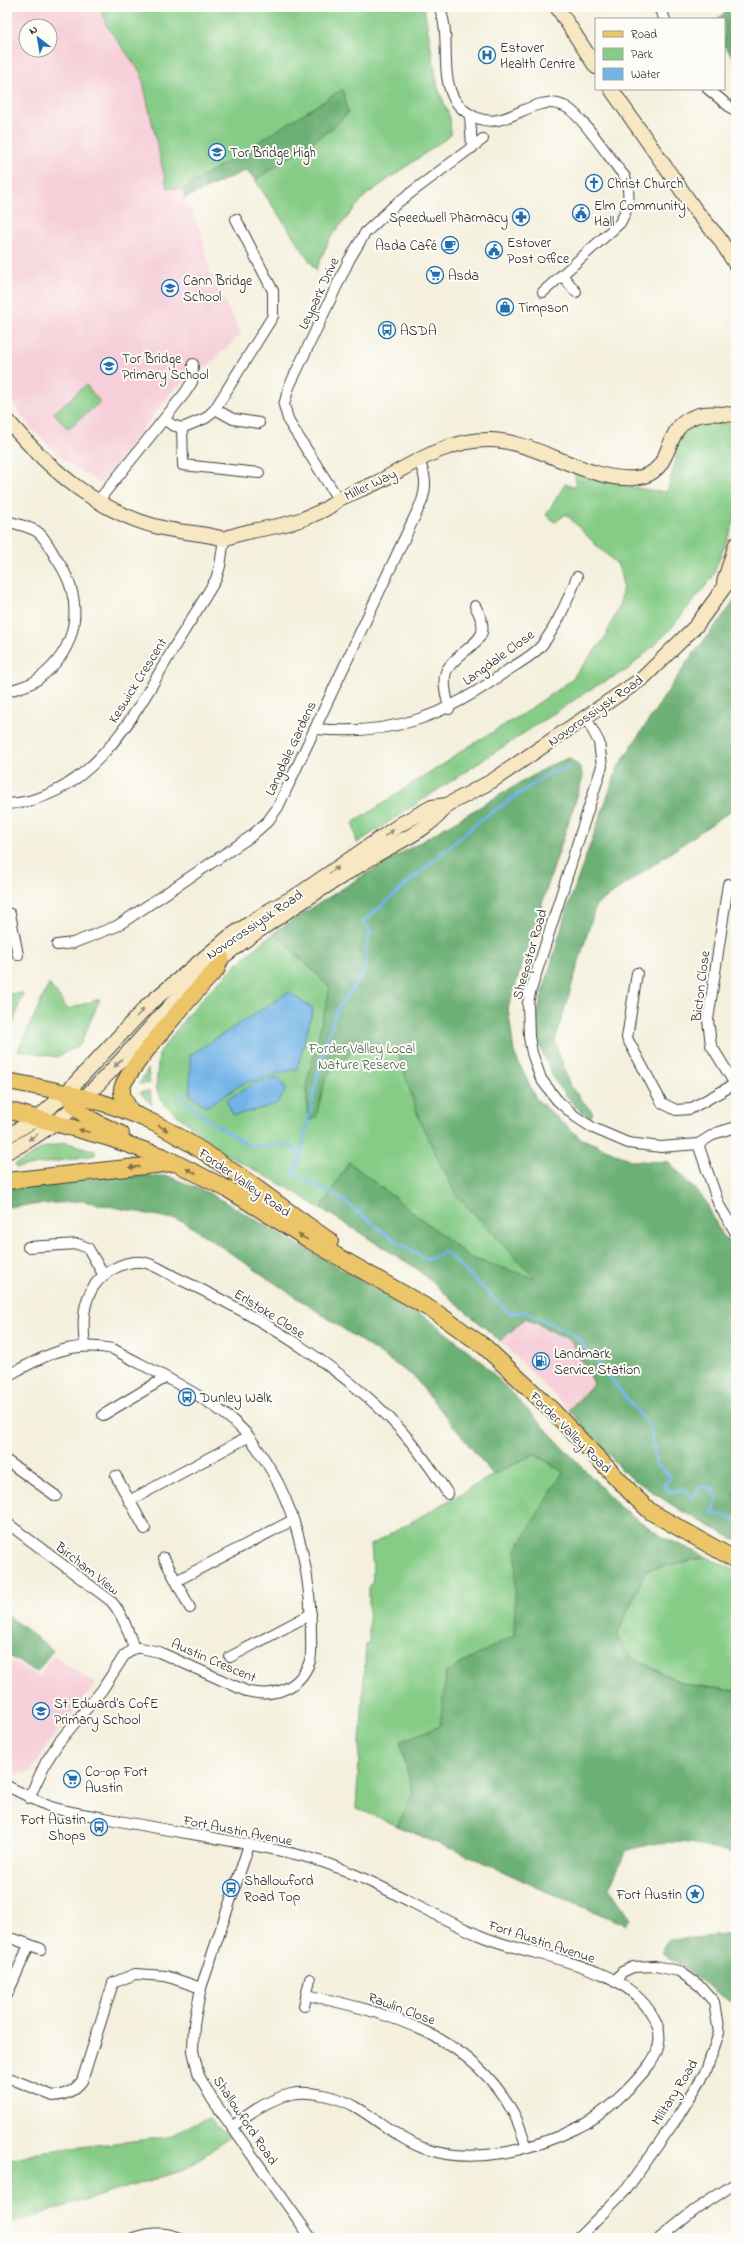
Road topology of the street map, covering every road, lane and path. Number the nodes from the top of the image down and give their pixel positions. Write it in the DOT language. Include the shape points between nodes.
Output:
graph roads {
  1 [pos="439,7"];
  2 [pos="558,7"];
  3 [pos="658,7"];
  4 [pos="664,18"];
  5 [pos="595,64"];
  6 [pos="612,90"];
  7 [pos="709,90"];
  8 [pos="736,112"];
  9 [pos="470,115"];
  10 [pos="483,139"];
  11 [pos="472,148"];
  12 [pos="236,219"];
  13 [pos="736,265"];
  14 [pos="562,276"];
  15 [pos="543,292"];
  16 [pos="576,292"];
  17 [pos="192,364"];
  18 [pos="216,408"];
  19 [pos="736,416"];
  20 [pos="164,419"];
  21 [pos="7,420"];
  22 [pos="259,423"];
  23 [pos="182,428"];
  24 [pos="418,460"];
  25 [pos="259,473"];
  26 [pos="338,500"];
  27 [pos="98,501"];
  28 [pos="7,521"];
  29 [pos="224,538"];
  30 [pos="736,544"];
  31 [pos="736,571"];
  32 [pos="577,577"];
  33 [pos="721,590"];
  34 [pos="475,606"];
  35 [pos="7,692"];
  36 [pos="449,709"];
  37 [pos="586,718"];
  38 [pos="316,729"];
  39 [pos="7,804"];
  40 [pos="447,805"];
  41 [pos="728,884"];
  42 [pos="7,913"];
  43 [pos="57,945"];
  44 [pos="18,955"];
  45 [pos="221,958"];
  46 [pos="638,973"];
  47 [pos="7,1081"];
  48 [pos="736,1085"];
  49 [pos="67,1092"];
  50 [pos="80,1103"];
  51 [pos="7,1110"];
  52 [pos="132,1114"];
  53 [pos="38,1118"];
  54 [pos="55,1123"];
  55 [pos="736,1127"];
  56 [pos="7,1136"];
  57 [pos="698,1144"];
  58 [pos="9,1152"];
  59 [pos="168,1160"];
  60 [pos="7,1181"];
  61 [pos="736,1234"];
  62 [pos="28,1247"];
  63 [pos="103,1274"];
  64 [pos="410,1297"];
  65 [pos="85,1345"];
  66 [pos="7,1376"];
  67 [pos="165,1378"];
  68 [pos="103,1415"];
  69 [pos="248,1437"];
  70 [pos="7,1461"];
  71 [pos="116,1476"];
  72 [pos="448,1494"];
  73 [pos="56,1496"];
  74 [pos="129,1501"];
  75 [pos="293,1520"];
  76 [pos="7,1523"];
  77 [pos="145,1529"];
  78 [pos="164,1558"];
  79 [pos="736,1560"];
  80 [pos="176,1581"];
  81 [pos="190,1608"];
  82 [pos="311,1614"];
  83 [pos="134,1648"];
  84 [pos="230,1657"];
  85 [pos="8,1790"];
  86 [pos="29,1798"];
  87 [pos="250,1845"];
  88 [pos="14,1939"];
  89 [pos="29,1945"];
  90 [pos="41,1949"];
  91 [pos="310,1979"];
  92 [pos="615,1982"];
  93 [pos="201,1988"];
  94 [pos="7,1995"];
  95 [pos="307,1996"];
  96 [pos="304,2006"];
  97 [pos="7,2077"];
  98 [pos="232,2127"];
  99 [pos="527,2148"];
  100 [pos="736,2183"];
  101 [pos="133,2238"];
  102 [pos="180,2238"];
  103 [pos="311,2238"];
  104 [pos="578,2238"];
  105 [pos="660,2238"];
  1 -- 9 [label="street" via="444,19 445,59 450,88 460,108"];
  2 -- 5 [label="main road"];
  3 -- 4 [label="street"];
  6 -- 13 [label="main road"];
  7 -- 8 [label="street"];
  9 -- 11 [label="street"];
  9 -- 14 [label="street" via="482,120 499,121 539,104 564,105 586,127 625,177 630,197 620,223"];
  10 -- 11 [label="street, Leypark Drive"];
  11 -- 26 [label="street, Leypark Drive" via="397,203 356,244 287,392 284,405 289,422"];
  12 -- 18 [label="street" via="273,291 273,316"];
  14 -- 15 [label="street"];
  14 -- 16 [label="street"];
  17 -- 20 [label="street" via="192,382"];
  18 -- 22 [label="street" via="233,419"];
  18 -- 23 [label="street" via="206,418"];
  19 -- 24 [label="main road, Miller Way" via="701,414 690,418 675,433 664,460 656,469 635,478 590,470 522,445 490,440 456,444"];
  20 -- 23 [label="street"];
  20 -- 27 [label="street"];
  21 -- 27 [label="main road, Miller Way" via="50,466 74,486"];
  23 -- 25 [label="street" via="182,465"];
  24 -- 26 [label="main road, Miller Way"];
  24 -- 38 [label="street, Langdale Gardens" via="426,484 422,501"];
  26 -- 29 [label="main road, Miller Way" via="305,518 277,527"];
  27 -- 29 [label="main road, Miller Way" via="121,514 167,529"];
  28 -- 35 [label="street" via="38,532 72,585 76,609 72,629 58,660 38,680"];
  29 -- 39 [label="street, Keswick Crescent" via="216,579 126,727 102,755 77,777 53,793 31,801"];
  30 -- 33 [label="main road, Novorossiysk Road"];
  31 -- 33 [label="main road, Novorossiysk Road"];
  32 -- 36 [label="street, Langdale Close" via="559,621 541,646"];
  33 -- 37 [label="main road, Novorossiysk Road" via="696,626 648,673"];
  34 -- 36 [label="street, Langdale Close" via="484,627 481,638 465,649 446,670 445,685"];
  36 -- 38 [label="street, Langdale Close" via="392,727 358,730"];
  37 -- 40 [label="main road, Novorossiysk Road" via="492,781"];
  37 -- 57 [label="street, Sheepstor Road" via="599,742 602,766 530,993 528,1016 532,1053 536,1068 548,1090 576,1117 593,1128 617,1139 642,1146"];
  38 -- 43 [label="street, Langdale Gardens" via="278,807 268,821 250,837 117,926 73,943"];
  40 -- 45 [label="main road, Novorossiysk Road" via="441,814 422,827 277,918"];
  49 -- 40 [label="main road, Novorossiysk Road, one-way" via="149,1004 229,937 299,894 401,824 432,807"];
  41 -- 48 [label="street, Bicton Close" via="708,1020 711,1045"];
  42 -- 44 [label="street" via="10,914"];
  45 -- 50 [label="main road, Novorossiysk Road, one-way" via="183,991"];
  45 -- 52 [label="main road" via="216,970 143,1054 121,1087 122,1096"];
  46 -- 48 [label="street, Bicton Close" via="627,1038 662,1103 676,1110 690,1109"];
  47 -- 49 [label="main road"];
  49 -- 50 [label="main road"];
  49 -- 53 [label="main road, Novorossiysk Road"];
  50 -- 52 [label="main road, Forder Valley Road"];
  50 -- 54 [label="main road, Novorossiysk Road"];
  50 -- 59 [label="main road" via="103,1126 153,1147"];
  51 -- 53 [label="main road, Forder Valley Road"];
  52 -- 64 [label="main road, Forder Valley Road, one-way" via="193,1145"];
  53 -- 54 [label="main road, Forder Valley Road"];
  53 -- 56 [label="main road"];
  54 -- 58 [label="main road, one-way"];
  59 -- 54 [label="main road, Forder Valley Road, one-way"];
  55 -- 57 [label="street, Sheepstor Road"];
  57 -- 61 [label="street" via="714,1193"];
  59 -- 60 [label="main road, one-way"];
  64 -- 59 [label="main road, Forder Valley Road, one-way" via="311,1241 229,1190"];
  62 -- 63 [label="street" via="78,1244 88,1248"];
  63 -- 65 [label="street, Erlstoke Close" via="87,1299 83,1327"];
  63 -- 72 [label="street, Erlstoke Close" via="125,1262 143,1262 218,1297 282,1335 365,1394 416,1445"];
  64 -- 79 [label="main road, Forder Valley Road" via="485,1347 550,1408 651,1512"];
  65 -- 66 [label="street, Austin Crescent" via="65,1348"];
  65 -- 67 [label="street, Austin Crescent" via="114,1349"];
  67 -- 68 [label="street"];
  67 -- 69 [label="street, Austin Crescent" via="215,1407"];
  69 -- 74 [label="street"];
  69 -- 75 [label="street, Austin Crescent" via="274,1474"];
  70 -- 73 [label="street"];
  71 -- 74 [label="street"];
  74 -- 77 [label="street"];
  75 -- 80 [label="street"];
  75 -- 82 [label="street, Austin Crescent" via="304,1559"];
  76 -- 83 [label="street, Bircham View" via="111,1601 125,1624"];
  78 -- 80 [label="street"];
  80 -- 81 [label="street"];
  82 -- 83 [label="street, Austin Crescent" via="310,1661 296,1682 280,1692 269,1695 246,1691 152,1649"];
  82 -- 84 [label="street"];
  83 -- 86 [label="street" via="124,1656 102,1690 59,1742 46,1762"];
  85 -- 86 [label="street, Fort Austin Avenue"];
  86 -- 87 [label="street, Fort Austin Avenue" via="55,1808"];
  87 -- 92 [label="street, Fort Austin Avenue" via="306,1857 349,1872 484,1938 578,1964"];
  87 -- 93 [label="street, Shallowford Road"];
  88 -- 89 [label="street"];
  89 -- 90 [label="street"];
  89 -- 94 [label="street"];
  91 -- 95 [label="street"];
  92 -- 99 [label="street, Fort Austin Avenue" via="634,1994 651,2011 658,2024 660,2039 654,2057 642,2074 586,2124"];
  92 -- 104 [label="street, Military Road" via="622,1972 632,1967 655,1966 679,1971 700,1986 714,2002 720,2033 706,2071 678,2115 626,2190"];
  93 -- 97 [label="street" via="166,1976 135,1974 114,1984 82,2081 75,2089 53,2096"];
  93 -- 98 [label="street, Shallowford Road" via="194,2024 193,2051 200,2076 212,2099"];
  95 -- 96 [label="street"];
  95 -- 99 [label="street, Rawlin Close" via="357,2007 412,2025 434,2035 460,2052 481,2069 505,2099 516,2117"];
  98 -- 99 [label="street, Fort Austin Avenue" via="263,2106 291,2094 306,2094 326,2096 352,2104 421,2148 436,2152 452,2155 494,2154"];
  98 -- 103 [label="street, Shallowford Road"];
  100 -- 105 [label="street" via="695,2210"];
  101 -- 102 [label="street" via="155,2233"];
}
